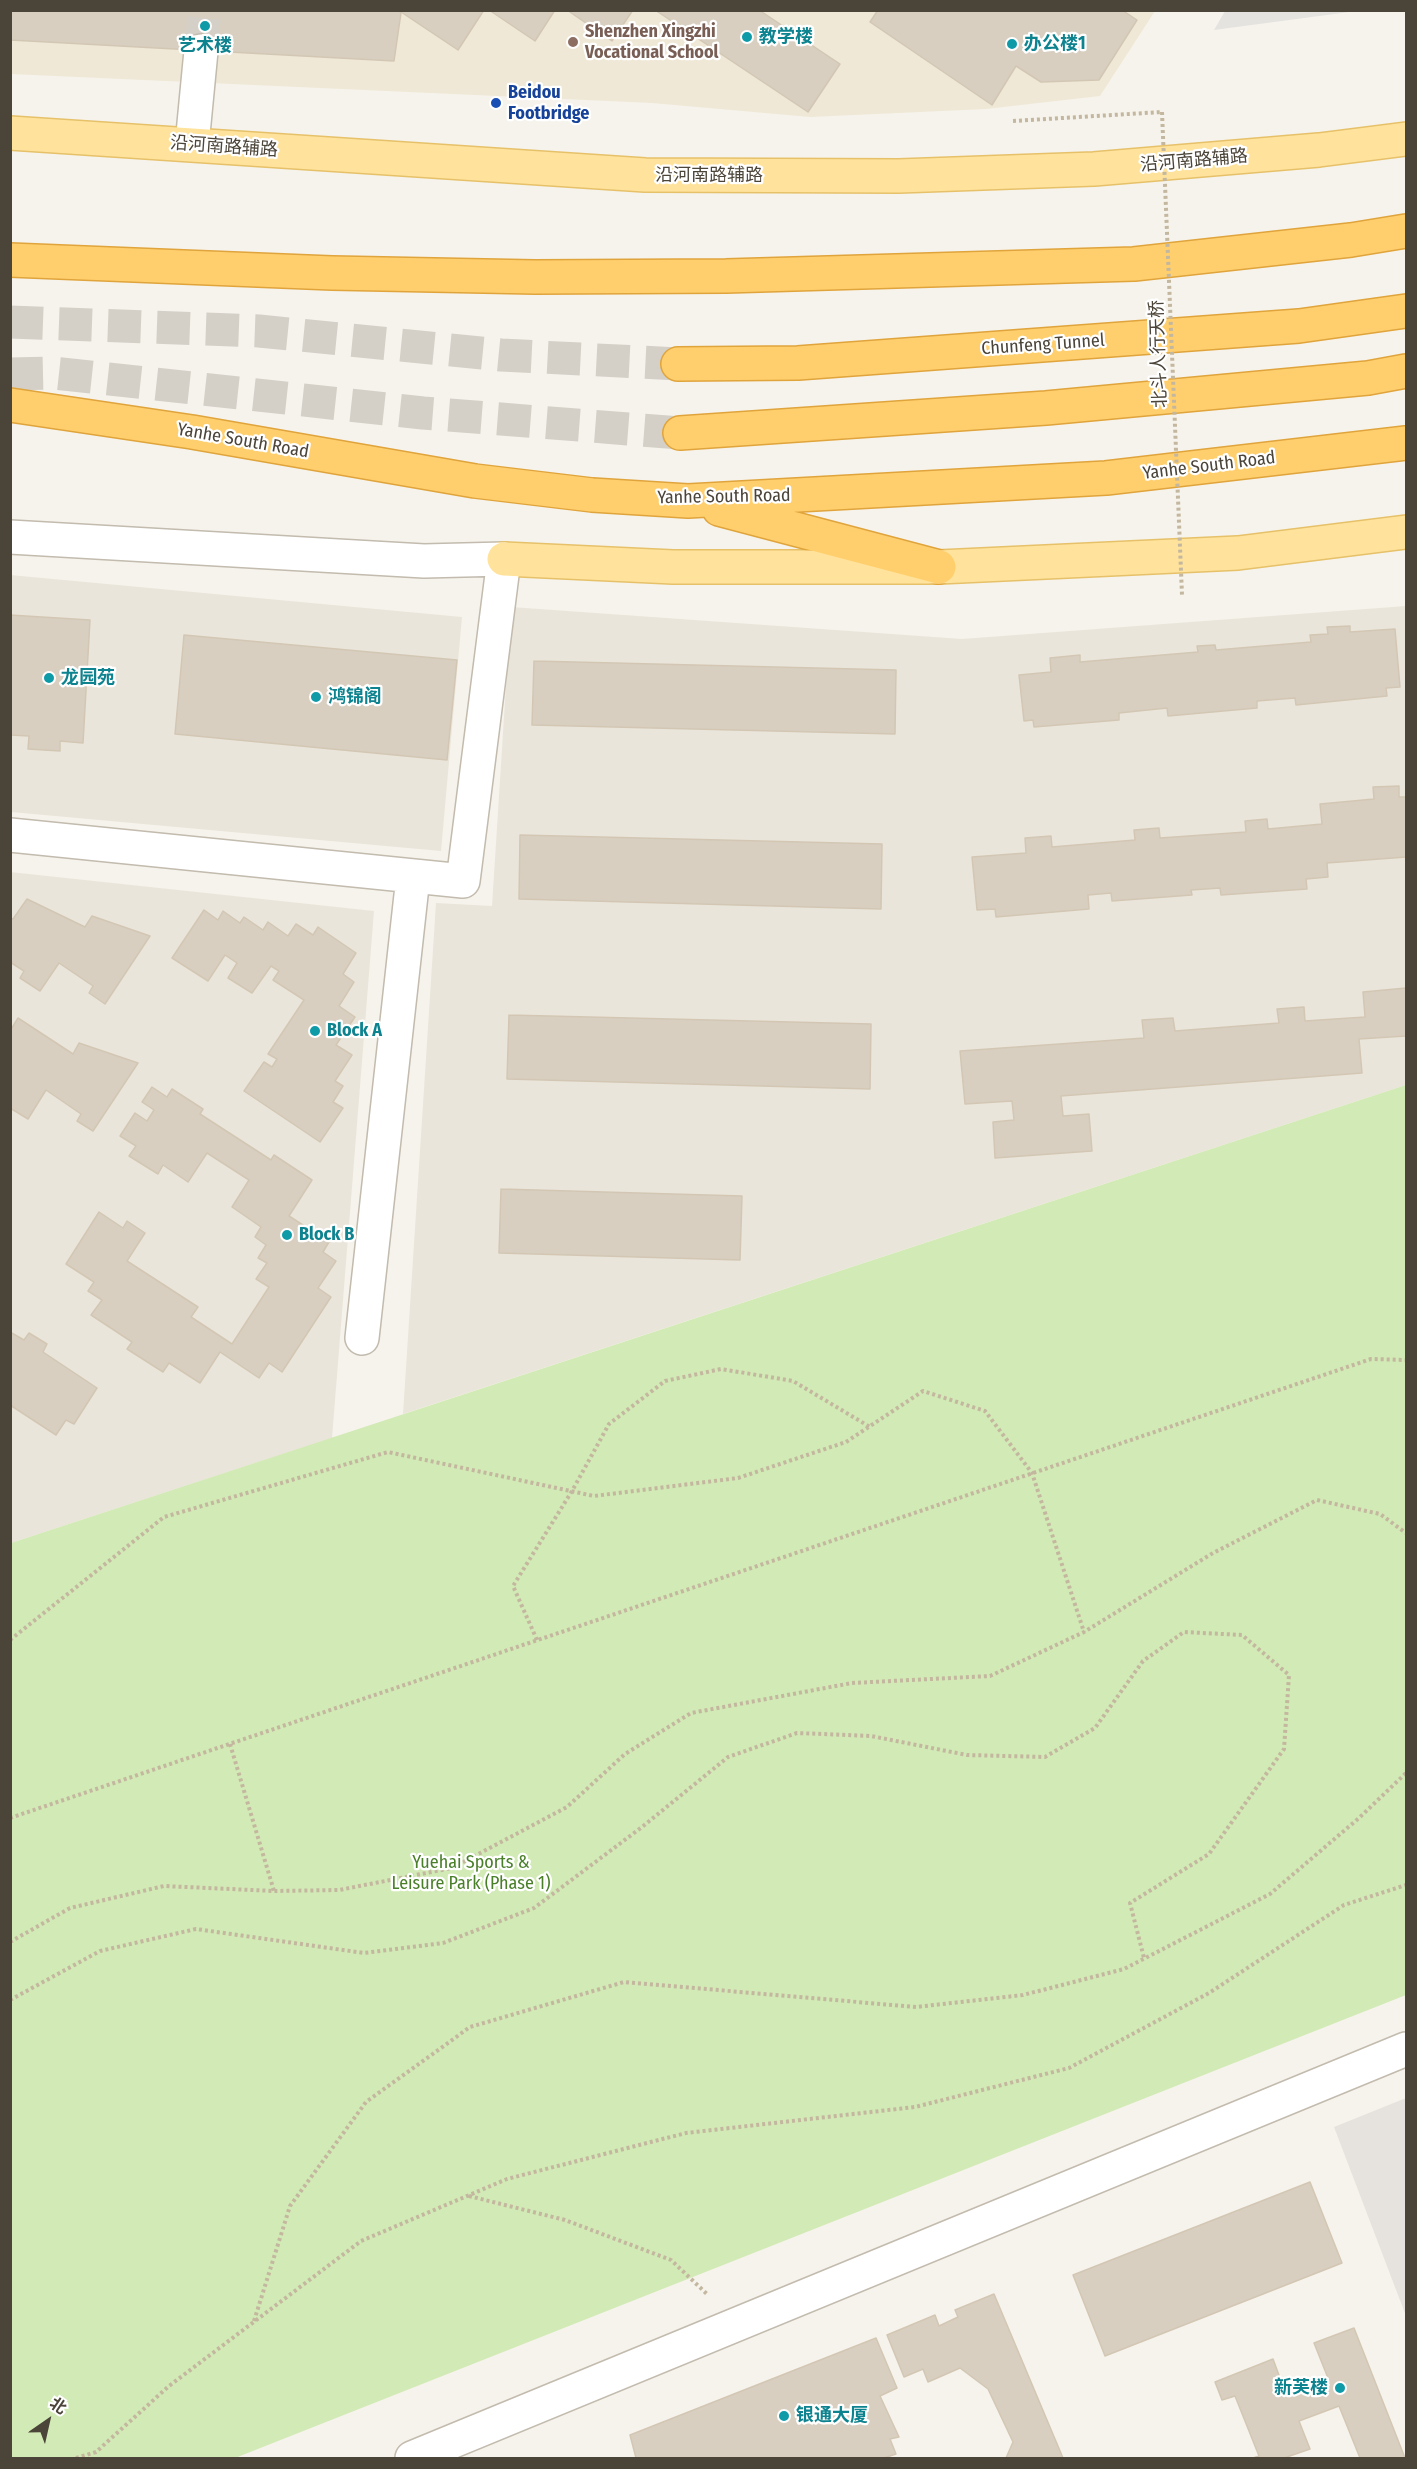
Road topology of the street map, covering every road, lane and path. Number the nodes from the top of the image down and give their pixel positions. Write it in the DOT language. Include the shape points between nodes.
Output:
graph roads {
  1 [pos="201,51"];
  2 [pos="1013,121"];
  3 [pos="10,133"];
  4 [pos="1407,139"];
  5 [pos="192,144"];
  6 [pos="1407,231"];
  7 [pos="10,260"];
  8 [pos="1407,311"];
  9 [pos="678,364"];
  10 [pos="1407,371"];
  11 [pos="10,405"];
  12 [pos="680,433"];
  13 [pos="1407,443"];
  14 [pos="688,501"];
  15 [pos="1407,532"];
  16 [pos="10,537"];
  17 [pos="504,559"];
  18 [pos="939,567"];
  19 [pos="1182,595"];
  20 [pos="10,835"];
  21 [pos="413,877"];
  22 [pos="362,1338"];
  23 [pos="1407,1360"];
  24 [pos="870,1427"];
  25 [pos="1032,1473"];
  26 [pos="572,1491"];
  27 [pos="1407,1533"];
  28 [pos="1084,1632"];
  29 [pos="10,1640"];
  30 [pos="537,1640"];
  31 [pos="230,1744"];
  32 [pos="1407,1773"];
  33 [pos="10,1818"];
  34 [pos="1407,1886"];
  35 [pos="274,1891"];
  36 [pos="10,1942"];
  37 [pos="1144,1958"];
  38 [pos="10,2000"];
  39 [pos="1407,2049"];
  40 [pos="468,2196"];
  41 [pos="254,2322"];
  42 [pos="739,2324"];
  43 [pos="76,2458"];
  44 [pos="412,2458"];
  1 -- 5 [label="street"];
  2 -- 19 [label="path, 北斗人行天桥, bridge" via="1162,112"];
  3 -- 5 [label="main road, 沿河南路辅路"];
  4 -- 5 [label="main road, 沿河南路辅路" via="1094,169 899,176 645,175"];
  6 -- 7 [label="highway" via="1134,264 726,276 344,273"];
  8 -- 9 [label="highway, Chunfeng Tunnel" via="1299,326 798,363"];
  10 -- 12 [label="highway" via="1046,408"];
  11 -- 14 [label="highway, Yanhe South Road" via="475,481 592,495"];
  13 -- 14 [label="highway, Yanhe South Road" via="1106,478"];
  14 -- 18 [label="highway"];
  15 -- 18 [label="main road" via="1239,552"];
  16 -- 17 [label="street" via="424,561"];
  17 -- 18 [label="main road" via="674,567"];
  17 -- 21 [label="street" via="463,881"];
  20 -- 21 [label="street"];
  21 -- 22 [label="street"];
  23 -- 25 [label="path" via="1371,1359"];
  24 -- 25 [label="path" via="923,1391 985,1411"];
  24 -- 26 [label="path" via="846,1442 738,1478 594,1496"];
  24 -- 26 [label="path" via="793,1381 721,1369 665,1381 609,1424"];
  25 -- 28 [label="path"];
  25 -- 30 [label="path"];
  26 -- 29 [label="path" via="388,1452 164,1517"];
  26 -- 30 [label="path" via="513,1586"];
  27 -- 28 [label="path" via="1380,1514 1317,1500 1213,1553"];
  28 -- 35 [label="path" via="990,1676 852,1683 691,1713 625,1754 567,1807 452,1868 339,1890"];
  30 -- 31 [label="path"];
  31 -- 33 [label="path"];
  31 -- 35 [label="path"];
  32 -- 37 [label="path" via="1269,1894"];
  34 -- 40 [label="path" via="1344,1905 1209,1993 1069,2068 915,2107 686,2133 507,2179"];
  35 -- 36 [label="path" via="164,1886 70,1908"];
  37 -- 38 [label="path" via="1130,1903 1209,1854 1284,1749 1289,1675 1242,1635 1184,1632 1143,1661 1095,1728 1045,1757 967,1755 871,1736 796,1733 728,1757 534,1908 443,1943 364,1953 196,1929 100,1951"];
  37 -- 41 [label="path" via="1124,1969 1023,1995 916,2007 624,1982 470,2027 366,2102 290,2206"];
  39 -- 42 [label="street"];
  40 -- 41 [label="path" via="361,2241"];
  40 -- 42 [label="path" via="565,2220 671,2260"];
  41 -- 43 [label="path" via="169,2386 96,2452"];
  42 -- 44 [label="street"];
}
